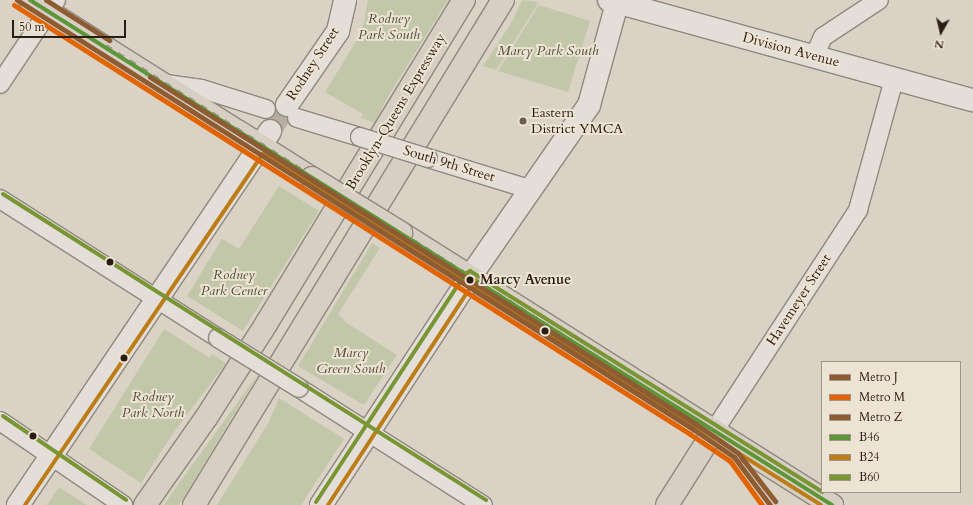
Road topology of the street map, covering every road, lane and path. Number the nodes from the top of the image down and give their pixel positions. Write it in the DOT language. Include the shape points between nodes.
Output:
graph roads {
  1 [pos="30,0"];
  2 [pos="345,0"];
  3 [pos="464,0"];
  4 [pos="503,0"];
  5 [pos="880,0"];
  6 [pos="614,1"];
  7 [pos="52,6"];
  8 [pos="814,57"];
  9 [pos="894,79"];
  10 [pos="0,84"];
  11 [pos="164,84"];
  12 [pos="973,100"];
  13 [pos="266,108"];
  14 [pos="292,112"];
  15 [pos="266,138"];
  16 [pos="532,190"];
  17 [pos="0,199"];
  18 [pos="470,277"];
  19 [pos="157,299"];
  20 [pos="0,421"];
  21 [pos="714,431"];
  22 [pos="368,432"];
  23 [pos="51,456"];
  24 [pos="18,505"];
  25 [pos="123,505"];
  26 [pos="145,505"];
  27 [pos="194,505"];
  28 [pos="321,505"];
  29 [pos="483,505"];
  30 [pos="667,505"];
  31 [pos="832,505"];
  1 -- 7 [label="main road"];
  2 -- 14 [label="main road, Rodney Street" via="338,31"];
  3 -- 26 [label="main road, Brooklyn-Queens Expressway" via="266,324 206,418"];
  4 -- 27 [label="main road"];
  5 -- 8 [label="street" via="823,37"];
  6 -- 8 [label="main road, Division Avenue"];
  6 -- 16 [label="main road" via="589,105"];
  7 -- 10 [label="street"];
  7 -- 11 [label="main road"];
  8 -- 9 [label="main road, Division Avenue"];
  9 -- 12 [label="main road, Division Avenue"];
  9 -- 21 [label="street, Havemeyer Street" via="858,210"];
  11 -- 13 [label="street" via="202,89"];
  11 -- 15 [label="main road"];
  14 -- 16 [label="street, South 9th Street, bridge" via="360,137"];
  15 -- 18 [label="main road, bridge" via="312,178"];
  15 -- 19 [label="main road"];
  16 -- 18 [label="main road"];
  17 -- 19 [label="street"];
  18 -- 21 [label="main road"];
  18 -- 22 [label="main road"];
  19 -- 22 [label="street, bridge"];
  19 -- 23 [label="main road"];
  20 -- 23 [label="street"];
  21 -- 30 [label="main road, Havemeyer Street"];
  21 -- 31 [label="main road"];
  22 -- 28 [label="main road"];
  22 -- 29 [label="street"];
  23 -- 24 [label="main road"];
  23 -- 25 [label="street"];
}
